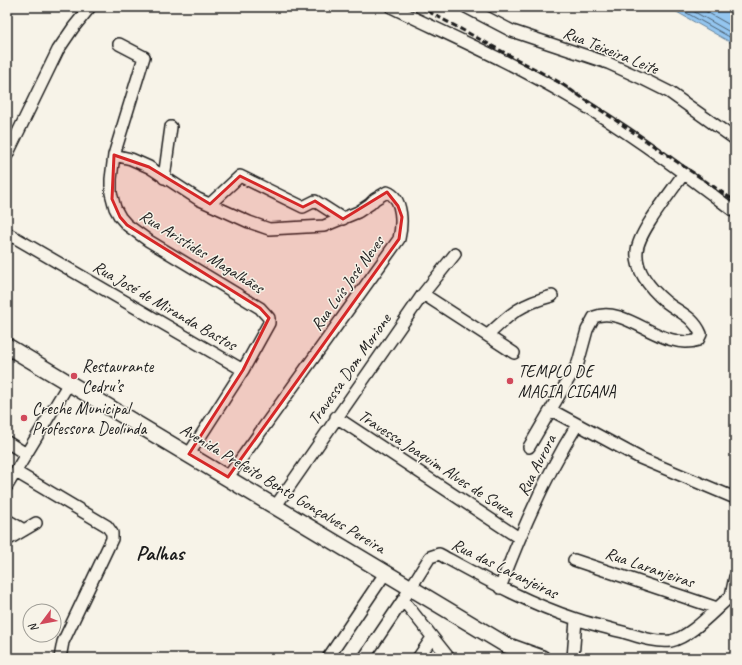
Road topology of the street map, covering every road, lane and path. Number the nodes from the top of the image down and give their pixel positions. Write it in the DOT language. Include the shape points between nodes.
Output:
graph roads {
  1 [pos="90,7"];
  2 [pos="391,7"];
  3 [pos="466,7"];
  4 [pos="119,44"];
  5 [pos="171,127"];
  6 [pos="735,139"];
  7 [pos="7,155"];
  8 [pos="114,155"];
  9 [pos="684,173"];
  10 [pos="164,178"];
  11 [pos="210,204"];
  12 [pos="735,212"];
  13 [pos="343,219"];
  14 [pos="7,233"];
  15 [pos="455,254"];
  16 [pos="423,294"];
  17 [pos="552,296"];
  18 [pos="268,314"];
  19 [pos="488,335"];
  20 [pos="7,346"];
  21 [pos="514,353"];
  22 [pos="243,370"];
  23 [pos="69,383"];
  24 [pos="551,410"];
  25 [pos="336,417"];
  26 [pos="577,425"];
  27 [pos="7,442"];
  28 [pos="529,447"];
  29 [pos="26,454"];
  30 [pos="189,454"];
  31 [pos="16,472"];
  32 [pos="228,478"];
  33 [pos="7,486"];
  34 [pos="735,498"];
  35 [pos="275,507"];
  36 [pos="7,520"];
  37 [pos="36,523"];
  38 [pos="24,530"];
  39 [pos="519,538"];
  40 [pos="7,540"];
  41 [pos="574,560"];
  42 [pos="386,572"];
  43 [pos="735,577"];
  44 [pos="411,587"];
  45 [pos="500,588"];
  46 [pos="733,596"];
  47 [pos="403,600"];
  48 [pos="716,608"];
  49 [pos="576,620"];
  50 [pos="432,638"];
  51 [pos="60,658"];
  52 [pos="328,658"];
  53 [pos="364,658"];
  54 [pos="418,658"];
  55 [pos="449,658"];
  56 [pos="542,658"];
  57 [pos="573,658"];
  1 -- 7 [label="street" via="58,50"];
  2 -- 9 [label="street" via="502,60 570,97"];
  3 -- 6 [label="street, Rua Teixeira Leite" via="512,31 608,63 643,79 669,92"];
  4 -- 8 [label="street, Rua Aristides Magalhães" via="144,57"];
  5 -- 10 [label="street"];
  8 -- 10 [label="street, Rua Luís José Neves" via="140,163"];
  8 -- 18 [label="street, Rua Aristides Magalhães" via="112,199 120,217 127,225"];
  9 -- 12 [label="street"];
  9 -- 24 [label="street" via="642,235 637,251 639,267 646,281 656,293 697,324 701,334 698,340 688,343 663,338 613,316 600,314 594,317 587,330 578,363"];
  10 -- 11 [label="street, Rua Luís José Neves"];
  11 -- 13 [label="street, Rua Luís José Neves" via="269,229 324,226"];
  11 -- 13 [label="street" via="240,176 303,207 315,201"];
  13 -- 32 [label="street, Rua Luís José Neves" via="358,212 384,193 390,193 402,217 399,240"];
  14 -- 22 [label="street, Rua José de Miranda Bastos"];
  15 -- 16 [label="street, Travessa Dom Morione"];
  16 -- 19 [label="street"];
  16 -- 25 [label="street, Travessa Dom Morione"];
  17 -- 19 [label="street" via="531,301 510,313"];
  18 -- 22 [label="street, Rua José de Miranda Bastos" via="269,323"];
  19 -- 21 [label="street"];
  20 -- 23 [label="street, Avenida Prefeito Bento Gonçalves Pereira"];
  22 -- 30 [label="street, Rua José de Miranda Bastos"];
  23 -- 29 [label="street"];
  23 -- 30 [label="street, Avenida Prefeito Bento Gonçalves Pereira"];
  24 -- 26 [label="street"];
  24 -- 28 [label="street"];
  25 -- 35 [label="street, Travessa Dom Morione"];
  25 -- 39 [label="street, Travessa Joaquim Alves de Souza"];
  26 -- 34 [label="street" via="640,458"];
  26 -- 39 [label="street, Rua Aurora" via="560,453"];
  27 -- 29 [label="street"];
  29 -- 31 [label="street"];
  30 -- 32 [label="street, Avenida Prefeito Bento Gonçalves Pereira"];
  31 -- 33 [label="street"];
  31 -- 51 [label="street" via="107,526 112,533 112,539 63,642"];
  32 -- 35 [label="street, Avenida Prefeito Bento Gonçalves Pereira"];
  35 -- 42 [label="street, Avenida Prefeito Bento Gonçalves Pereira"];
  36 -- 38 [label="street"];
  37 -- 38 [label="street"];
  38 -- 40 [label="street"];
  39 -- 45 [label="street, Rua Aurora"];
  41 -- 48 [label="street, Rua Laranjeiras"];
  42 -- 44 [label="street, Avenida Prefeito Bento Gonçalves Pereira"];
  42 -- 52 [label="street"];
  43 -- 46 [label="street"];
  44 -- 45 [label="street, Rua das Laranjeiras" via="430,557 439,554"];
  44 -- 47 [label="street, Rua das Laranjeiras"];
  44 -- 56 [label="street, Avenida Prefeito Bento Gonçalves Pereira" via="506,645"];
  45 -- 49 [label="street, Rua das Laranjeiras"];
  46 -- 48 [label="street, Rua das Laranjeiras"];
  47 -- 50 [label="street"];
  47 -- 53 [label="street, Rua das Laranjeiras"];
  48 -- 49 [label="street, Rua das Laranjeiras" via="690,631 670,641 653,640"];
  49 -- 57 [label="street"];
  50 -- 54 [label="street"];
  50 -- 55 [label="street"];
}
